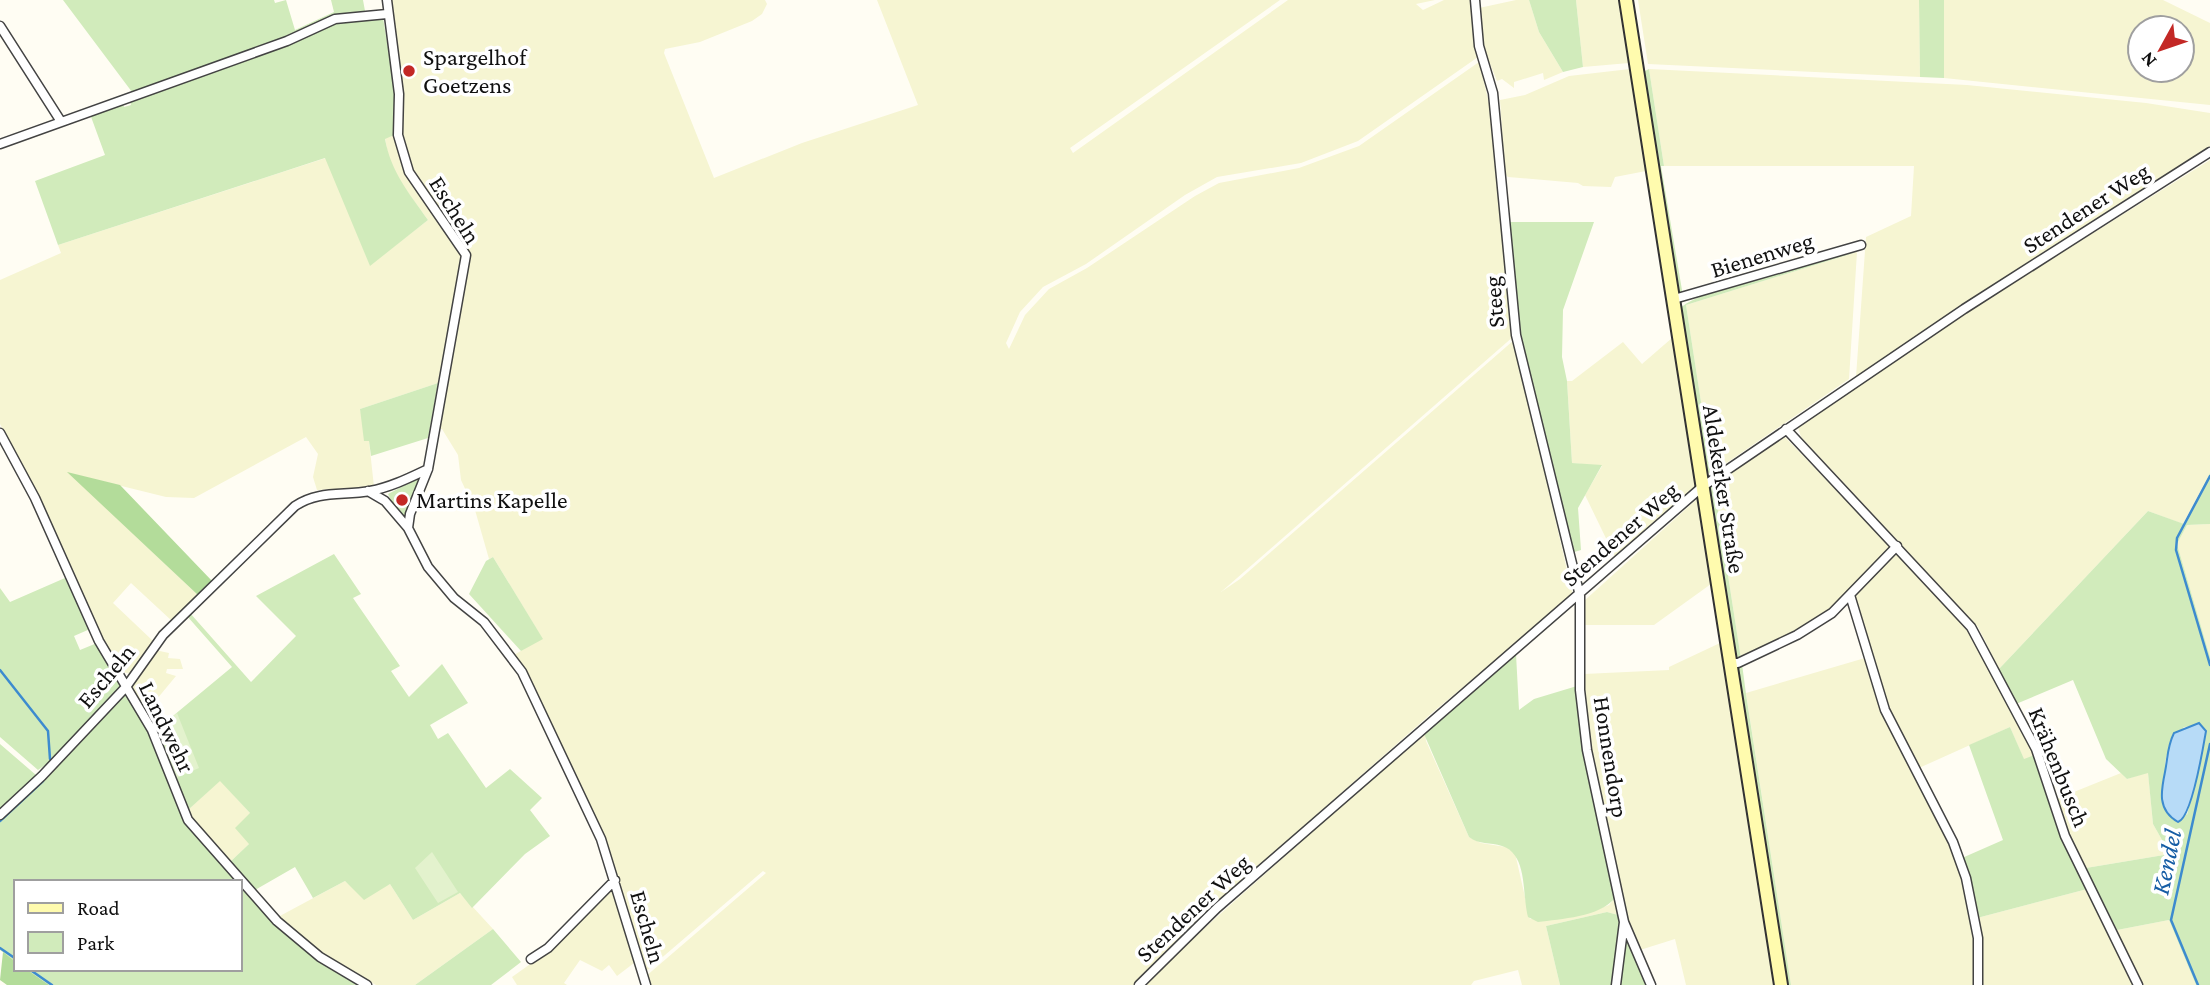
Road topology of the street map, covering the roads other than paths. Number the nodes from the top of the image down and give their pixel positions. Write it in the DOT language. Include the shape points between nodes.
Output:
graph roads {
  1 [pos="387,0"];
  2 [pos="1475,0"];
  3 [pos="1626,0"];
  4 [pos="387,14"];
  5 [pos="0,26"];
  6 [pos="61,120"];
  7 [pos="0,144"];
  8 [pos="2210,152"];
  9 [pos="1861,245"];
  10 [pos="1674,299"];
  11 [pos="1786,429"];
  12 [pos="0,433"];
  13 [pos="428,470"];
  14 [pos="1702,487"];
  15 [pos="368,491"];
  16 [pos="408,528"];
  17 [pos="1897,546"];
  18 [pos="1850,595"];
  19 [pos="1580,596"];
  20 [pos="1730,663"];
  21 [pos="126,687"];
  22 [pos="0,815"];
  23 [pos="241,880"];
  24 [pos="615,880"];
  25 [pos="242,881"];
  26 [pos="1624,922"];
  27 [pos="531,959"];
  28 [pos="1979,984"];
  29 [pos="368,985"];
  30 [pos="646,985"];
  31 [pos="1139,985"];
  32 [pos="1616,985"];
  33 [pos="1651,985"];
  34 [pos="1781,985"];
  35 [pos="2138,985"];
  1 -- 4 [label="street, Escheln"];
  2 -- 19 [label="street, Steeg" via="1479,46 1493,93 1516,335"];
  3 -- 10 [label="street, Aldekerker Straße"];
  4 -- 6 [label="street" via="335,19 287,41"];
  4 -- 13 [label="street, Escheln" via="399,94 398,135 409,172 466,255"];
  5 -- 6 [label="street"];
  6 -- 7 [label="street"];
  8 -- 11 [label="street, Stendener Weg"];
  9 -- 10 [label="street, Bienenweg"];
  10 -- 14 [label="street, Aldekerker Straße"];
  11 -- 14 [label="street, Stendener Weg"];
  11 -- 17 [label="street, Krähenbusch"];
  12 -- 21 [label="street, Landwehr"];
  13 -- 15 [label="street, Escheln"];
  13 -- 16 [label="street, Escheln"];
  14 -- 19 [label="street, Stendener Weg"];
  14 -- 20 [label="street, Aldekerker Straße"];
  15 -- 16 [label="street, Escheln" via="385,501"];
  15 -- 21 [label="street, Escheln" via="311,495 295,506 163,635"];
  16 -- 24 [label="street, Escheln" via="428,567 454,598 484,622 522,672 601,839"];
  17 -- 18 [label="street"];
  17 -- 35 [label="street, Krähenbusch" via="1972,626 2036,749 2065,836"];
  18 -- 20 [label="street" via="1832,613 1797,635"];
  18 -- 28 [label="street" via="1885,710 1953,842 1966,878 1978,938"];
  19 -- 26 [label="street, Honnendorp" via="1580,690 1587,750"];
  19 -- 31 [label="street, Stendener Weg" via="1217,908"];
  20 -- 34 [label="street, Aldekerker Straße"];
  21 -- 22 [label="street, Escheln"];
  21 -- 23 [label="street, Landwehr" via="152,730 188,820"];
  24 -- 27 [label="street, Escheln" via="548,948"];
  24 -- 30 [label="street, Escheln"];
  25 -- 29 [label="street, Landwehr" via="277,921 320,957"];
  26 -- 32 [label="street, Honnendorp"];
  26 -- 33 [label="street, Honnendorp"];
}
